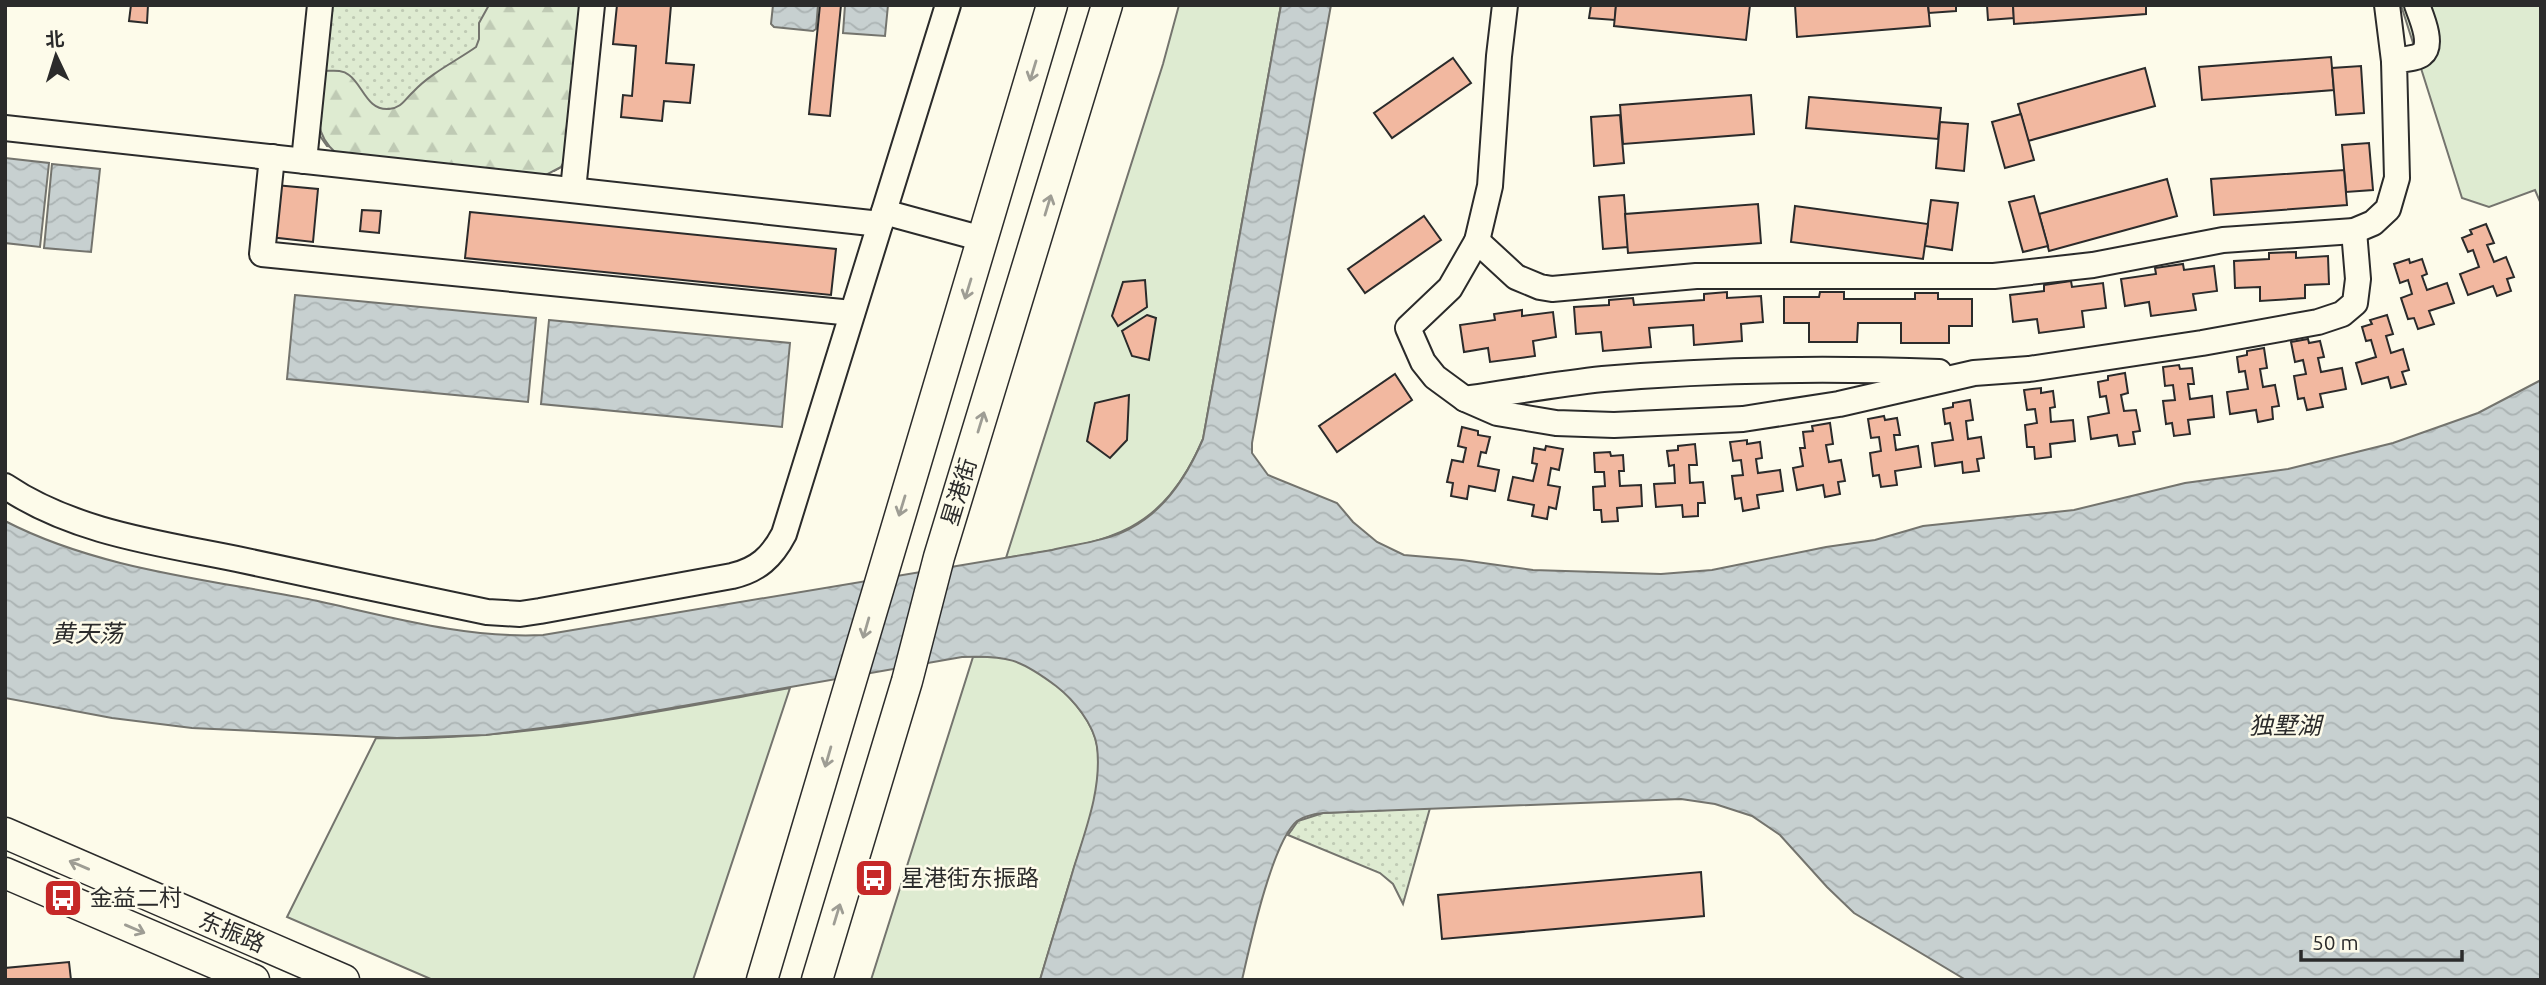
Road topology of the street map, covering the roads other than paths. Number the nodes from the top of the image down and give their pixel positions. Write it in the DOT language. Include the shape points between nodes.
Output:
graph roads {
  1 [pos="320,5"];
  2 [pos="592,5"];
  3 [pos="948,5"];
  4 [pos="1052,5"];
  5 [pos="1108,5"];
  6 [pos="1505,5"];
  7 [pos="2387,5"];
  8 [pos="2417,5"];
  9 [pos="2394,61"];
  10 [pos="5,128"];
  11 [pos="272,157"];
  12 [pos="304,161"];
  13 [pos="573,190"];
  14 [pos="882,218"];
  15 [pos="2354,231"];
  16 [pos="983,239"];
  17 [pos="1477,240"];
  18 [pos="852,313"];
  19 [pos="1974,373"];
  20 [pos="1465,399"];
  21 [pos="5,486"];
  22 [pos="5,833"];
  23 [pos="5,873"];
  24 [pos="254,980"];
  25 [pos="344,980"];
  26 [pos="762,980"];
  27 [pos="817,980"];
  1 -- 12 [label="street"];
  2 -- 13 [label="street"];
  3 -- 14 [label="street"];
  4 -- 16 [label="main road, one-way"];
  27 -- 5 [label="main road, 星港街, one-way" via="907,681 939,557"];
  6 -- 17 [label="street" via="1490,186"];
  7 -- 9 [label="street"];
  8 -- 9 [label="street" via="2427,40 2425,51"];
  9 -- 15 [label="street" via="2394,191 2381,218"];
  10 -- 11 [label="street"];
  11 -- 12 [label="street"];
  11 -- 18 [label="street" via="262,254"];
  12 -- 13 [label="street"];
  13 -- 14 [label="street"];
  14 -- 16 [label="street"];
  14 -- 18 [label="street"];
  15 -- 17 [label="street" via="2222,240 2093,265 2008,275 1696,276 1564,289 1540,287 1516,277"];
  15 -- 19 [label="street" via="2358,292 2355,303 2342,314 2202,344"];
  16 -- 26 [label="main road, one-way"];
  17 -- 20 [label="street" via="1450,288 1408,328 1435,377"];
  18 -- 21 [label="street" via="784,534 769,559 732,576 530,613 487,612 118,534 51,512"];
  19 -- 20 [label="street" via="1751,370 1601,379"];
  19 -- 20 [label="street" via="1839,404 1701,422 1556,423 1497,414"];
  25 -- 22 [label="main road, 东振路, one-way"];
  23 -- 24 [label="main road, 东振路, one-way"];
}
